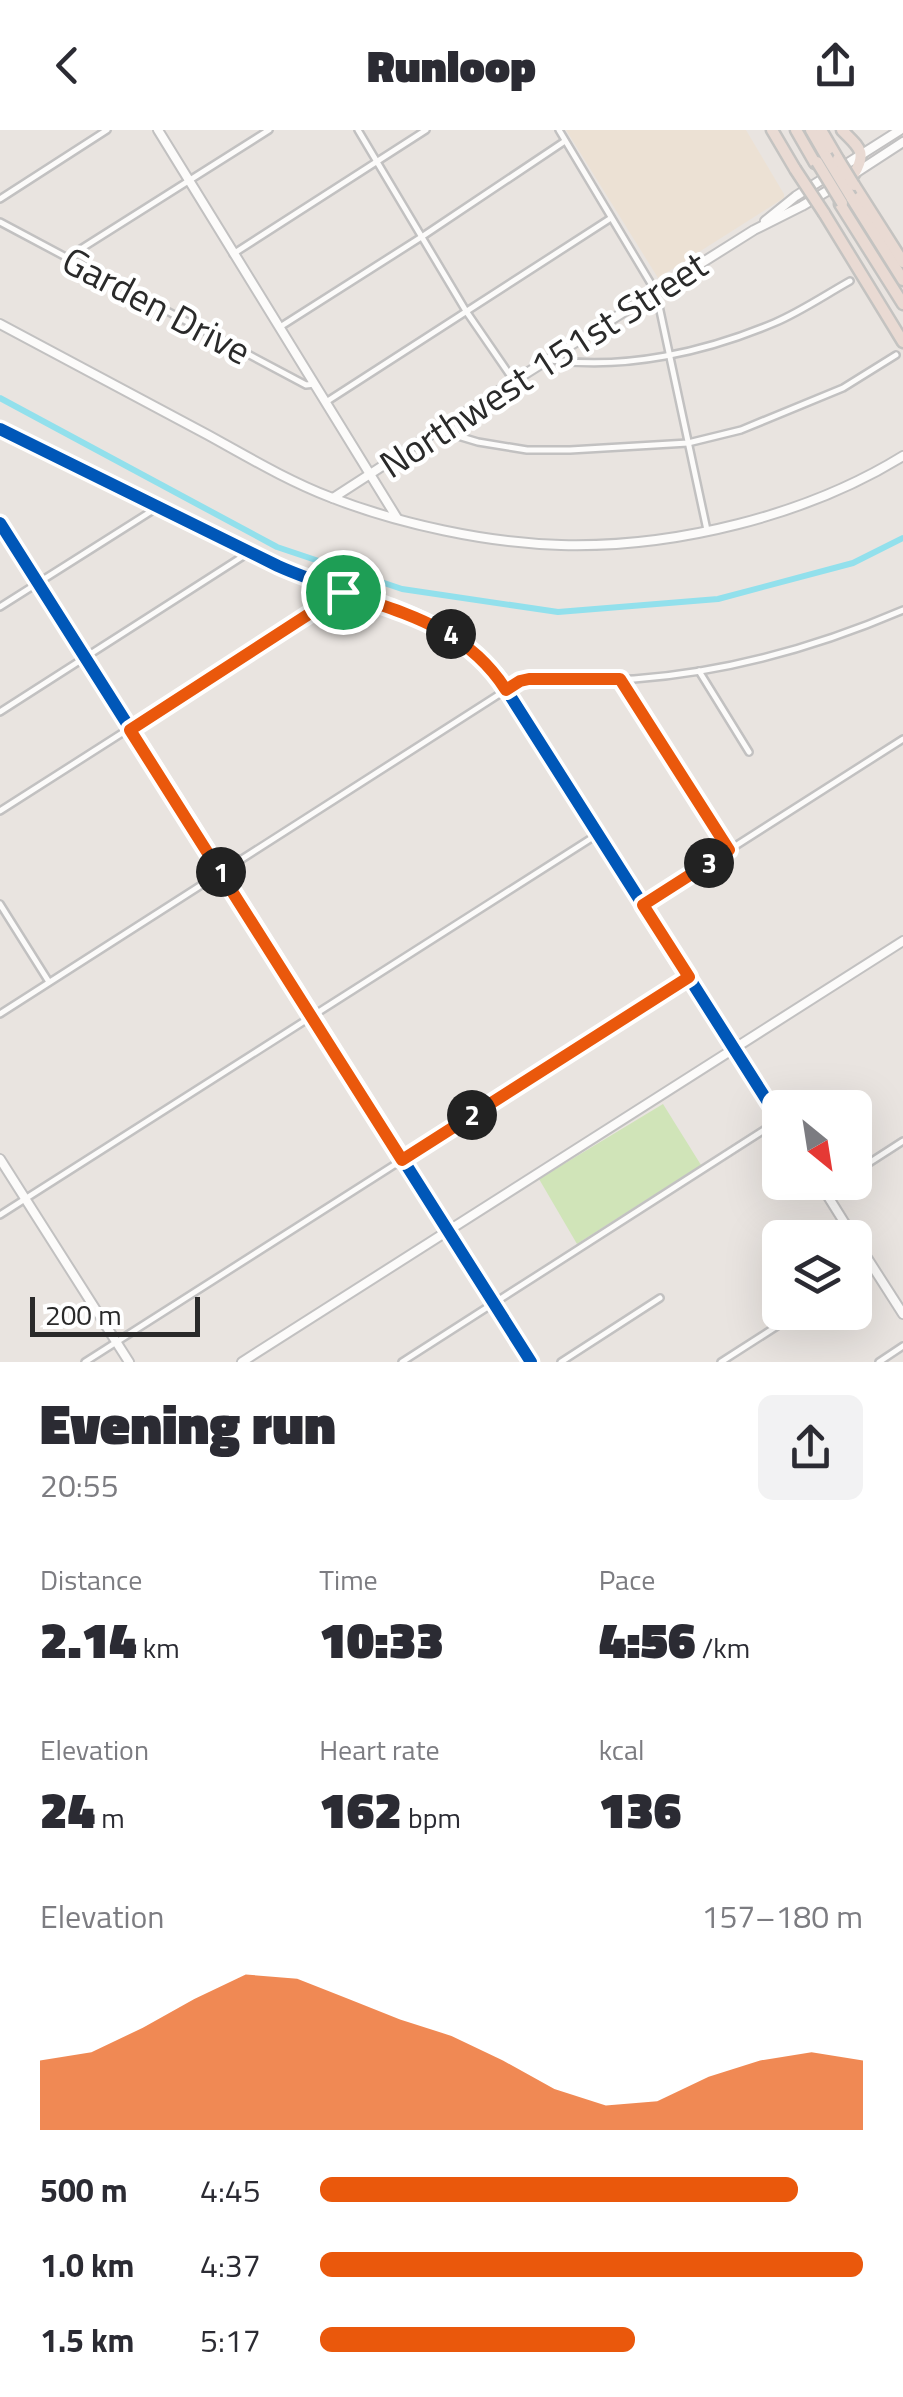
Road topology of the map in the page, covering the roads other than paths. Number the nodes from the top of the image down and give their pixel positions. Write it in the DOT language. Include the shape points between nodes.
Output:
graph roads {
  1 [pos="107,130"];
  2 [pos="158,130"];
  3 [pos="269,130"];
  4 [pos="358,130"];
  5 [pos="426,130"];
  6 [pos="559,130"];
  7 [pos="772,130"];
  8 [pos="797,130"];
  9 [pos="811,130"];
  10 [pos="821,130"];
  11 [pos="842,130"];
  12 [pos="900,130"];
  13 [pos="565,140"];
  14 [pos="903,142"];
  15 [pos="862,154"];
  16 [pos="824,160"];
  17 [pos="377,162"];
  18 [pos="190,181"];
  19 [pos="848,192"];
  20 [pos="796,196"];
  21 [pos="0,198"];
  22 [pos="802,206"];
  23 [pos="611,218"];
  24 [pos="0,222"];
  25 [pos="754,230"];
  26 [pos="422,236"];
  27 [pos="234,254"];
  28 [pos="68,258"];
  29 [pos="903,262"];
  30 [pos="903,280"];
  31 [pos="850,281"];
  32 [pos="656,292"];
  33 [pos="903,302"];
  34 [pos="466,310"];
  35 [pos="0,324"];
  36 [pos="280,327"];
  37 [pos="903,342"];
  38 [pos="670,355"];
  39 [pos="896,355"];
  40 [pos="548,360"];
  41 [pos="514,381"];
  42 [pos="315,384"];
  43 [pos="326,402"];
  44 [pos="0,429"];
  45 [pos="438,430"];
  46 [pos="688,443"];
  47 [pos="903,456"];
  48 [pos="370,475"];
  49 [pos="333,498"];
  50 [pos="160,506"];
  51 [pos="398,519"];
  52 [pos="0,522"];
  53 [pos="707,530"];
  54 [pos="248,552"];
  55 [pos="38,583"];
  56 [pos="343,592"];
  57 [pos="0,607"];
  58 [pos="903,610"];
  59 [pos="85,658"];
  60 [pos="698,671"];
  61 [pos="620,679"];
  62 [pos="506,690"];
  63 [pos="0,712"];
  64 [pos="130,730"];
  65 [pos="903,739"];
  66 [pos="749,752"];
  67 [pos="0,812"];
  68 [pos="598,834"];
  69 [pos="729,850"];
  70 [pos="221,873"];
  71 [pos="0,904"];
  72 [pos="643,905"];
  73 [pos="903,941"];
  74 [pos="689,977"];
  75 [pos="50,982"];
  76 [pos="0,1014"];
  77 [pos="312,1016"];
  78 [pos="734,1049"];
  79 [pos="762,1093"];
  80 [pos="762,1133"];
  81 [pos="903,1142"];
  82 [pos="0,1159"];
  83 [pos="402,1160"];
  84 [pos="872,1161"];
  85 [pos="25,1199"];
  86 [pos="0,1215"];
  87 [pos="448,1231"];
  88 [pos="872,1266"];
  89 [pos="660,1298"];
  90 [pos="494,1304"];
  91 [pos="903,1314"];
  92 [pos="771,1330"];
  93 [pos="116,1342"];
  94 [pos="903,1346"];
  95 [pos="85,1362"];
  96 [pos="129,1362"];
  97 [pos="242,1362"];
  98 [pos="402,1362"];
  99 [pos="531,1362"];
  100 [pos="561,1362"];
  101 [pos="720,1362"];
  102 [pos="878,1362"];
  1 -- 21 [label="street"];
  2 -- 18 [label="street"];
  3 -- 18 [label="street"];
  4 -- 17 [label="street"];
  5 -- 17 [label="street"];
  6 -- 13 [label="street"];
  7 -- 37 [label="highway, bridge"];
  8 -- 16 [label="highway"];
  9 -- 16 [label="highway"];
  10 -- 16 [label="highway"];
  11 -- 15 [label="highway"];
  12 -- 15 [label="street, Northwest 151st Street"];
  13 -- 23 [label="street"];
  13 -- 26 [label="street"];
  14 -- 19 [label="street, Northwest 151st Street"];
  15 -- 19 [label="highway"];
  15 -- 20 [label="street, Northwest 151st Street"];
  16 -- 19 [label="highway, bridge"];
  16 -- 19 [label="highway, bridge"];
  17 -- 26 [label="street"];
  17 -- 27 [label="street"];
  18 -- 27 [label="street"];
  18 -- 28 [label="street"];
  19 -- 22 [label="street, Northwest 151st Street"];
  19 -- 29 [label="highway"];
  19 -- 30 [label="highway"];
  19 -- 33 [label="highway"];
  20 -- 22 [label="street"];
  20 -- 25 [label="street, Northwest 151st Street"];
  22 -- 25 [label="street, Northwest 151st Street"];
  23 -- 32 [label="street"];
  23 -- 34 [label="street"];
  24 -- 28 [label="street, Garden Drive"];
  25 -- 32 [label="street, Northwest 151st Street"];
  26 -- 34 [label="street"];
  26 -- 36 [label="street"];
  27 -- 36 [label="street"];
  28 -- 42 [label="street, Garden Drive"];
  31 -- 38 [label="street" via="777,322"];
  32 -- 38 [label="street"];
  32 -- 40 [label="street, Northwest 151st Street"];
  34 -- 41 [label="street"];
  34 -- 43 [label="street"];
  35 -- 49 [label="street"];
  36 -- 42 [label="street"];
  38 -- 40 [label="street" via="586,364"];
  38 -- 46 [label="street"];
  39 -- 46 [label="street" via="843,388 742,430"];
  40 -- 41 [label="street, Northwest 151st Street"];
  41 -- 45 [label="street, Northwest 151st Street"];
  42 -- 43 [label="street"];
  43 -- 48 [label="street"];
  44 -- 50 [label="street"];
  45 -- 46 [label="street" via="527,450"];
  45 -- 48 [label="street, Northwest 151st Street"];
  46 -- 53 [label="street"];
  47 -- 53 [label="street" via="802,504"];
  48 -- 49 [label="street, Northwest 151st Street"];
  48 -- 51 [label="street"];
  49 -- 51 [label="street"];
  50 -- 54 [label="street"];
  50 -- 55 [label="street"];
  51 -- 53 [label="street" via="559,545 629,543"];
  52 -- 55 [label="street"];
  54 -- 56 [label="street"];
  54 -- 59 [label="street"];
  55 -- 57 [label="street"];
  55 -- 59 [label="street"];
  56 -- 62 [label="street" via="443,629"];
  56 -- 64 [label="street"];
  58 -- 60 [label="street" via="790,652"];
  59 -- 63 [label="street"];
  59 -- 64 [label="street"];
  60 -- 61 [label="street"];
  60 -- 66 [label="street"];
  61 -- 62 [label="street" via="529,679"];
  61 -- 69 [label="street"];
  62 -- 68 [label="street"];
  62 -- 70 [label="street"];
  64 -- 67 [label="street"];
  64 -- 70 [label="street"];
  65 -- 69 [label="street"];
  68 -- 72 [label="street"];
  68 -- 77 [label="street"];
  69 -- 72 [label="street"];
  70 -- 75 [label="street"];
  70 -- 77 [label="street"];
  71 -- 75 [label="street"];
  72 -- 74 [label="street"];
  73 -- 78 [label="street"];
  74 -- 78 [label="street"];
  74 -- 83 [label="street"];
  75 -- 76 [label="street"];
  77 -- 83 [label="street"];
  77 -- 85 [label="street"];
  78 -- 79 [label="street"];
  78 -- 87 [label="street"];
  80 -- 90 [label="street"];
  81 -- 84 [label="street"];
  82 -- 85 [label="street"];
  83 -- 87 [label="street"];
  83 -- 93 [label="street"];
  85 -- 86 [label="street"];
  85 -- 93 [label="street"];
  87 -- 90 [label="street"];
  87 -- 97 [label="street"];
  88 -- 91 [label="street"];
  89 -- 100 [label="street"];
  90 -- 98 [label="street"];
  90 -- 99 [label="street"];
  92 -- 101 [label="street"];
  93 -- 95 [label="street"];
  93 -- 96 [label="street"];
  94 -- 102 [label="street"];
}
